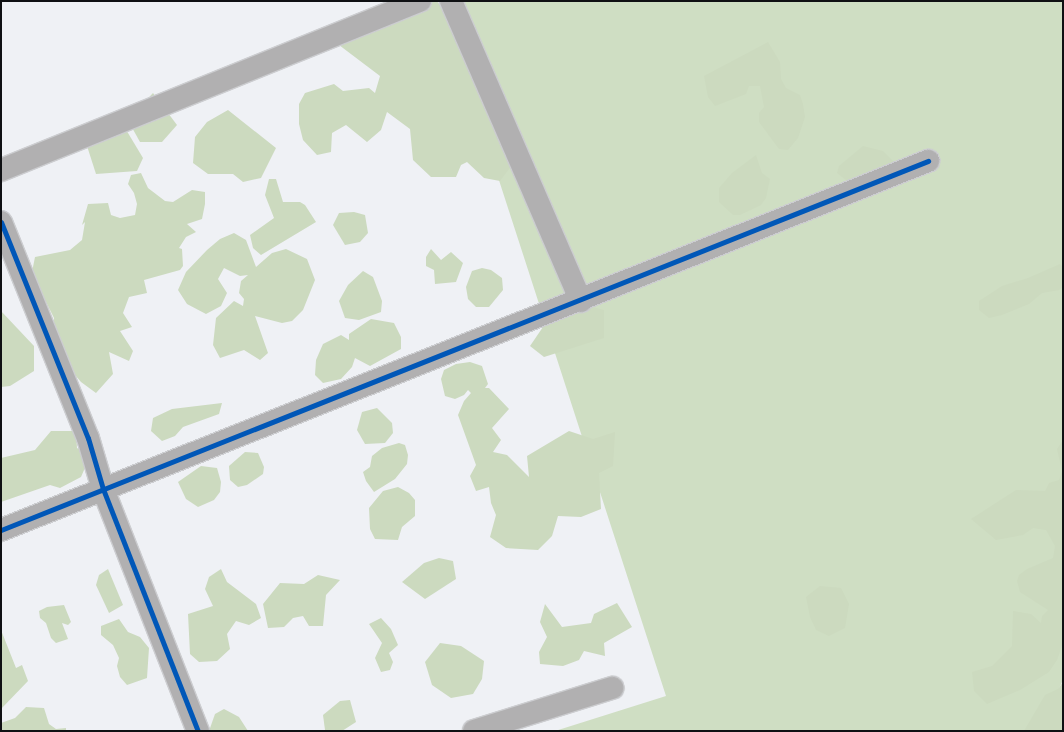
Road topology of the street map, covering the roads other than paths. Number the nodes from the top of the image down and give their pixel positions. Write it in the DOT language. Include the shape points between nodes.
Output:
graph roads {
  1 [pos="420,1"];
  2 [pos="451,1"];
  3 [pos="928,161"];
  4 [pos="1,170"];
  5 [pos="1,222"];
  6 [pos="581,300"];
  7 [pos="103,489"];
  8 [pos="1,530"];
  9 [pos="612,688"];
  10 [pos="198,731"];
  11 [pos="474,731"];
  1 -- 4 [label="street"];
  2 -- 6 [label="street"];
  3 -- 6 [label="street"];
  5 -- 7 [label="street" via="88,438"];
  6 -- 7 [label="street"];
  7 -- 8 [label="street"];
  7 -- 10 [label="street"];
  9 -- 11 [label="street"];
}
